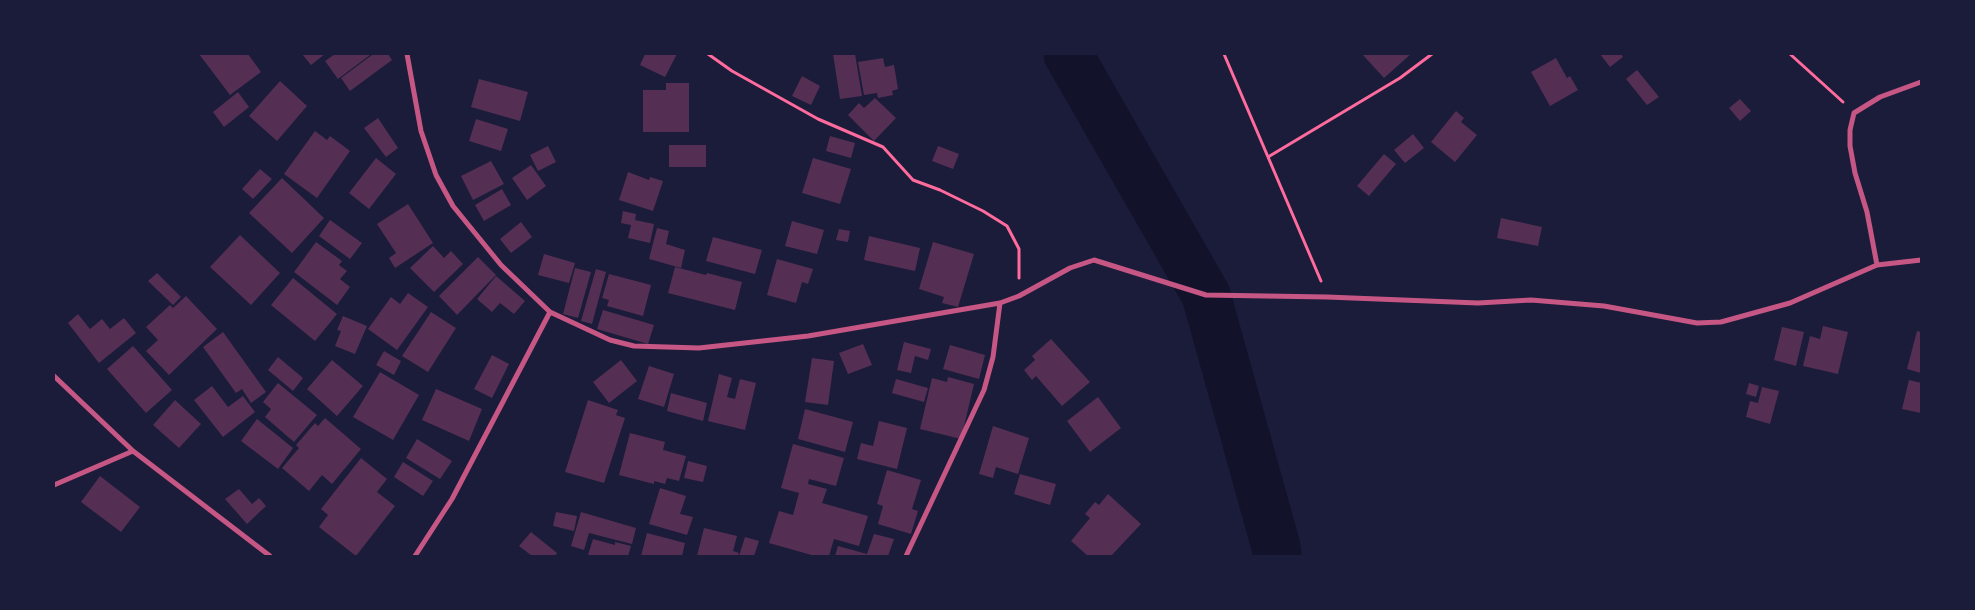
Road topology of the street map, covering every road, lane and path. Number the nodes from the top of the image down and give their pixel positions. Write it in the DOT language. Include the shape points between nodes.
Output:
graph roads {
  1 [pos="407,54"];
  2 [pos="708,54"];
  3 [pos="1224,54"];
  4 [pos="1432,54"];
  5 [pos="1790,54"];
  6 [pos="1921,82"];
  7 [pos="1854,113"];
  8 [pos="1268,157"];
  9 [pos="1921,260"];
  10 [pos="1877,265"];
  11 [pos="1019,296"];
  12 [pos="1328,297"];
  13 [pos="1000,303"];
  14 [pos="550,312"];
  15 [pos="54,376"];
  16 [pos="133,451"];
  17 [pos="54,485"];
  18 [pos="270,556"];
  19 [pos="415,556"];
  20 [pos="906,556"];
  1 -- 14 [label="street" via="421,131 436,175 453,206 501,265"];
  2 -- 11 [label="path" via="818,119 883,148 913,180 983,211 1007,226 1019,249"];
  3 -- 8 [label="path"];
  4 -- 8 [label="path" via="1400,78"];
  5 -- 7 [label="path"];
  6 -- 7 [label="street" via="1880,98"];
  7 -- 10 [label="street" via="1850,146"];
  8 -- 12 [label="path"];
  9 -- 10 [label="street"];
  10 -- 12 [label="street" via="1790,303 1721,322 1697,323 1604,306 1531,300 1478,303"];
  11 -- 12 [label="street" via="1070,268 1094,260 1206,295"];
  11 -- 13 [label="street"];
  13 -- 14 [label="street" via="808,336 699,348 634,346 610,340"];
  13 -- 20 [label="street" via="990,373 984,390"];
  14 -- 19 [label="street" via="452,499"];
  15 -- 16 [label="street"];
  16 -- 17 [label="street"];
  16 -- 18 [label="street"];
}
